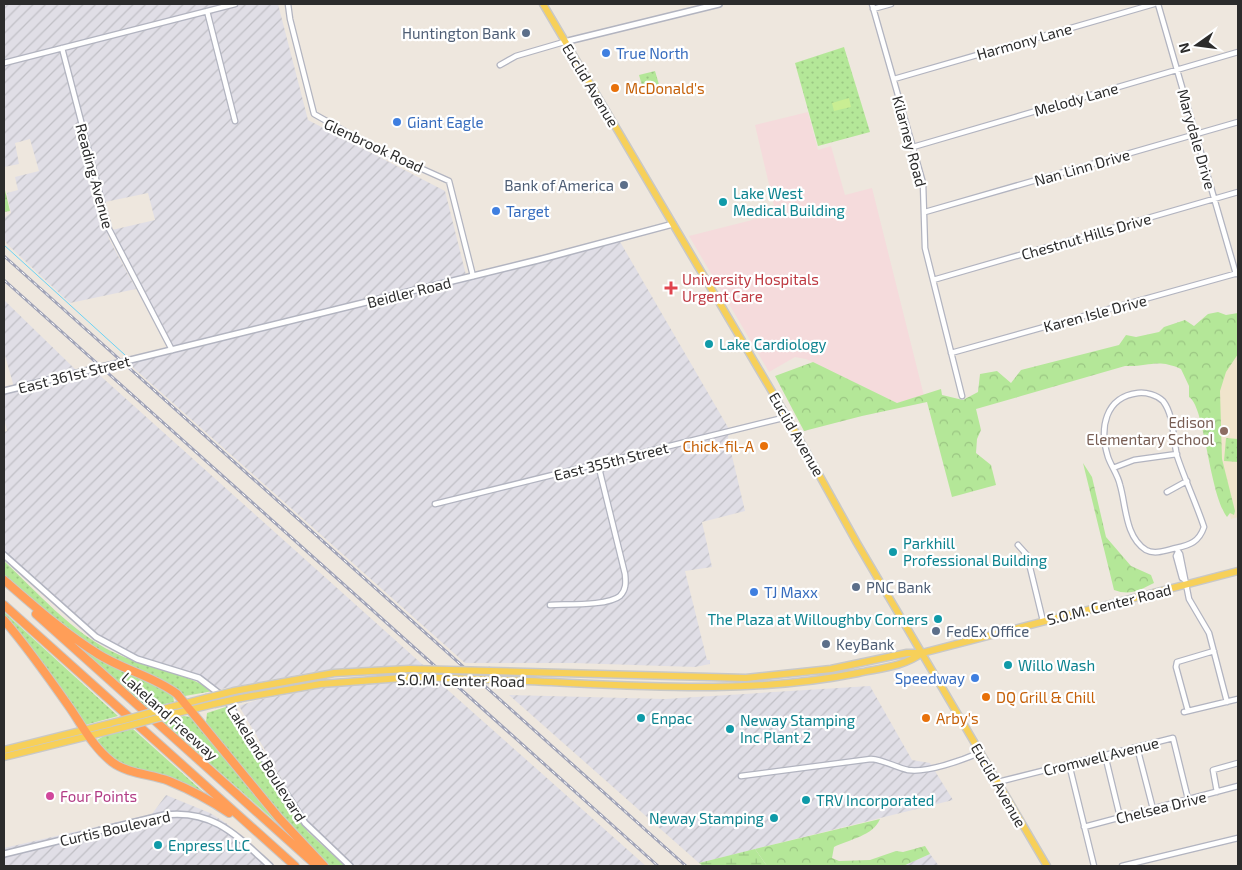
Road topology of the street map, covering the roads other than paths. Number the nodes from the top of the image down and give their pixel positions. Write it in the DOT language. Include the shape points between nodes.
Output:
graph roads {
  1 [pos="236,4"];
  2 [pos="288,4"];
  3 [pos="543,4"];
  4 [pos="719,4"];
  5 [pos="891,4"];
  6 [pos="1154,4"];
  7 [pos="1158,4"];
  8 [pos="873,6"];
  9 [pos="207,11"];
  10 [pos="564,42"];
  11 [pos="62,48"];
  12 [pos="1238,52"];
  13 [pos="4,63"];
  14 [pos="500,65"];
  15 [pos="1177,70"];
  16 [pos="894,79"];
  17 [pos="235,121"];
  18 [pos="1238,122"];
  19 [pos="1196,134"];
  20 [pos="913,147"];
  21 [pos="1238,192"];
  22 [pos="1215,199"];
  23 [pos="925,212"];
  24 [pos="673,224"];
  25 [pos="1237,274"];
  26 [pos="473,276"];
  27 [pos="933,280"];
  28 [pos="172,350"];
  29 [pos="951,353"];
  30 [pos="144,357"];
  31 [pos="4,391"];
  32 [pos="962,396"];
  33 [pos="787,417"];
  34 [pos="1177,454"];
  35 [pos="598,464"];
  36 [pos="1113,468"];
  37 [pos="1187,481"];
  38 [pos="1167,492"];
  39 [pos="435,504"];
  40 [pos="1018,545"];
  41 [pos="1177,550"];
  42 [pos="4,555"];
  43 [pos="1238,571"];
  44 [pos="4,580"];
  45 [pos="1185,582"];
  46 [pos="4,586"];
  47 [pos="4,605"];
  48 [pos="550,605"];
  49 [pos="4,620"];
  50 [pos="1043,621"];
  51 [pos="1214,651"];
  52 [pos="922,653"];
  53 [pos="1238,699"];
  54 [pos="1227,702"];
  55 [pos="185,704"];
  56 [pos="191,710"];
  57 [pos="86,734"];
  58 [pos="1137,747"];
  59 [pos="4,750"];
  60 [pos="981,752"];
  61 [pos="1105,755"];
  62 [pos="4,757"];
  63 [pos="1238,763"];
  64 [pos="1069,764"];
  65 [pos="741,776"];
  66 [pos="998,782"];
  67 [pos="1238,786"];
  68 [pos="1217,792"];
  69 [pos="1188,799"];
  70 [pos="1153,809"];
  71 [pos="1120,817"];
  72 [pos="1084,827"];
  73 [pos="252,828"];
  74 [pos="1238,838"];
  75 [pos="4,854"];
  76 [pos="270,866"];
  77 [pos="295,866"];
  78 [pos="317,866"];
  79 [pos="324,866"];
  80 [pos="350,866"];
  81 [pos="1047,866"];
  82 [pos="1094,866"];
  83 [pos="1122,866"];
  1 -- 9 [label="street"];
  2 -- 26 [label="street, Glenbrook Road" via="314,114 371,146 449,181"];
  3 -- 10 [label="main road, Euclid Avenue"];
  4 -- 10 [label="street"];
  5 -- 8 [label="street"];
  6 -- 16 [label="street, Harmony Lane"];
  7 -- 15 [label="street, Marydale Drive"];
  8 -- 16 [label="street, Kilarney Road"];
  9 -- 11 [label="street"];
  9 -- 17 [label="street"];
  10 -- 14 [label="street" via="516,56"];
  10 -- 24 [label="main road, Euclid Avenue"];
  11 -- 13 [label="street"];
  11 -- 28 [label="street, Reading Avenue" via="108,229"];
  12 -- 15 [label="street, Melody Lane"];
  15 -- 19 [label="street, Marydale Drive"];
  15 -- 20 [label="street, Melody Lane"];
  16 -- 20 [label="street, Kilarney Road"];
  18 -- 19 [label="street, Nan Linn Drive"];
  19 -- 22 [label="street, Marydale Drive"];
  19 -- 23 [label="street, Nan Linn Drive"];
  20 -- 23 [label="street, Kilarney Road" via="923,183"];
  21 -- 22 [label="street, Chestnut Hills Drive"];
  22 -- 25 [label="street, Marydale Drive"];
  22 -- 27 [label="street, Chestnut Hills Drive"];
  23 -- 27 [label="street, Kilarney Road" via="924,238"];
  24 -- 26 [label="street, Beidler Road"];
  24 -- 33 [label="main road, Euclid Avenue"];
  25 -- 29 [label="street, Karen Isle Drive"];
  26 -- 28 [label="street, Beidler Road"];
  27 -- 29 [label="street, Kilarney Road"];
  28 -- 30 [label="street, Beidler Road"];
  29 -- 32 [label="street, Kilarney Road"];
  30 -- 31 [label="street, East 361st Street"];
  33 -- 35 [label="street, East 355th Street"];
  33 -- 52 [label="main road, Euclid Avenue"];
  34 -- 36 [label="street" via="1134,460"];
  34 -- 36 [label="street" via="1168,410 1162,399 1143,392 1131,394 1112,403 1105,421 1105,442"];
  34 -- 37 [label="street"];
  35 -- 39 [label="street, East 355th Street"];
  35 -- 48 [label="street" via="625,574 624,590 609,601"];
  36 -- 41 [label="street" via="1128,521 1141,545 1153,553"];
  37 -- 38 [label="street"];
  37 -- 41 [label="street" via="1204,527 1195,542"];
  40 -- 50 [label="street" via="1027,555"];
  41 -- 45 [label="street"];
  42 -- 80 [label="street, Lakeland Boulevard" via="96,637 136,659 199,678 225,698 305,823"];
  43 -- 45 [label="main road, S.O.M. Center Road"];
  44 -- 55 [label="highway" via="92,651 166,686"];
  45 -- 50 [label="main road, S.O.M. Center Road"];
  45 -- 51 [label="street" via="1189,599 1205,623"];
  46 -- 78 [label="highway, Lakeland Freeway"];
  47 -- 73 [label="highway, Lakeland Freeway"];
  49 -- 57 [label="highway" via="23,642"];
  50 -- 52 [label="main road, S.O.M. Center Road"];
  51 -- 54 [label="street"];
  51 -- 54 [label="street" via="1177,662 1186,712"];
  52 -- 55 [label="main road, S.O.M. Center Road, bridge" via="906,653 831,669 746,678 409,669 334,673 234,691"];
  52 -- 56 [label="main road, S.O.M. Center Road, bridge" via="909,663 832,678 749,687 672,688 415,677 321,684"];
  52 -- 60 [label="main road, Euclid Avenue"];
  53 -- 54 [label="street"];
  55 -- 56 [label="highway"];
  55 -- 57 [label="main road, S.O.M. Center Road, bridge" via="106,725"];
  56 -- 57 [label="main road, S.O.M. Center Road, bridge"];
  56 -- 79 [label="highway" via="279,818"];
  57 -- 59 [label="main road, S.O.M. Center Road"];
  57 -- 62 [label="main road, S.O.M. Center Road"];
  57 -- 73 [label="highway" via="117,765 204,796"];
  58 -- 61 [label="street, Cromwell Avenue"];
  58 -- 69 [label="street, Cromwell Avenue" via="1173,738"];
  58 -- 70 [label="street"];
  60 -- 65 [label="street" via="921,770 909,770 870,759"];
  60 -- 66 [label="main road, Euclid Avenue"];
  61 -- 64 [label="street, Cromwell Avenue"];
  61 -- 71 [label="street"];
  63 -- 68 [label="street" via="1213,770"];
  64 -- 66 [label="street, Cromwell Avenue"];
  64 -- 72 [label="street"];
  66 -- 81 [label="main road, Euclid Avenue"];
  67 -- 68 [label="street, Chelsea Drive"];
  68 -- 69 [label="street, Chelsea Drive"];
  69 -- 70 [label="street, Chelsea Drive"];
  70 -- 71 [label="street, Chelsea Drive"];
  71 -- 72 [label="street, Chelsea Drive"];
  72 -- 82 [label="street"];
  73 -- 77 [label="highway, Lakeland Freeway"];
  74 -- 83 [label="street"];
  75 -- 76 [label="street, Curtis Boulevard" via="183,812 215,821"];
}
